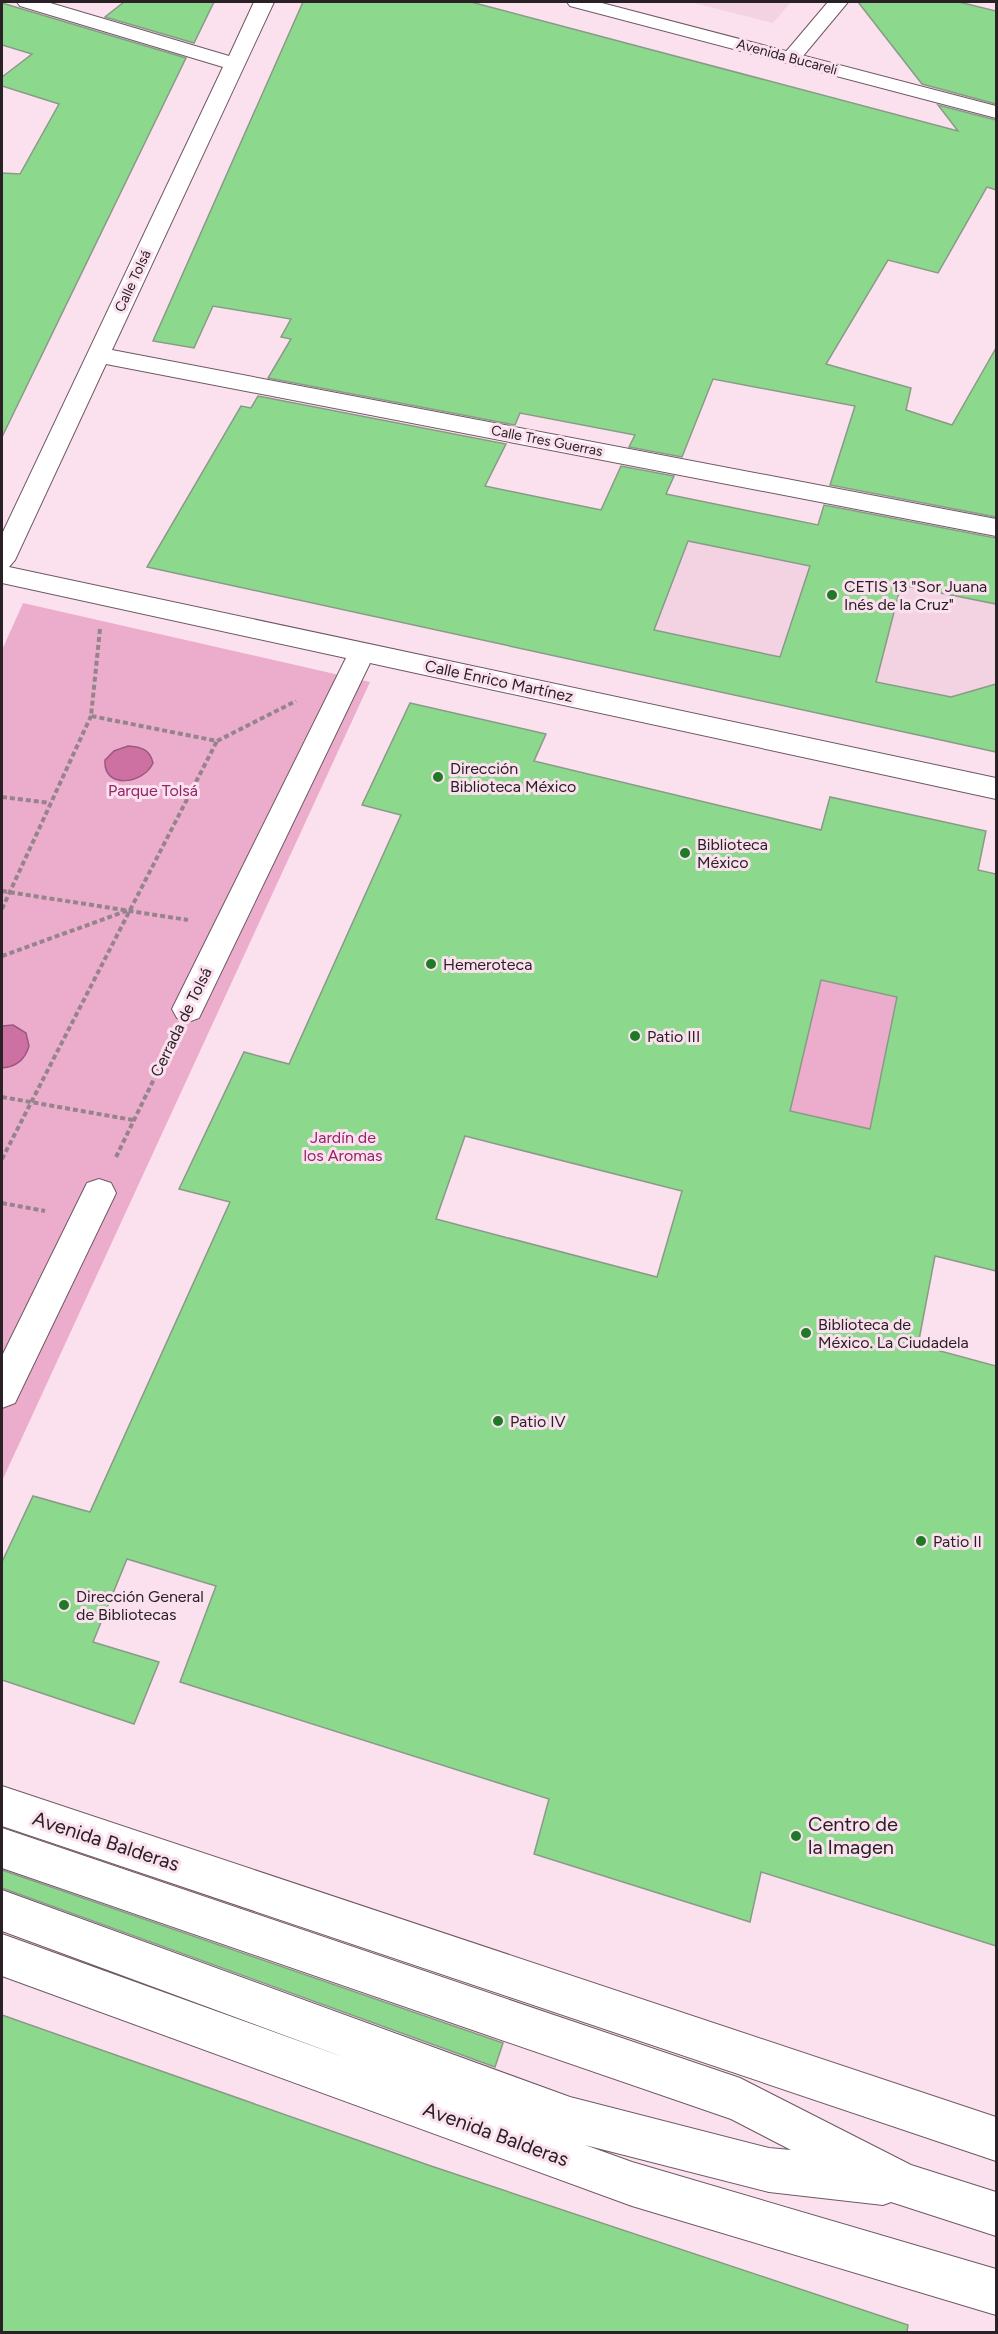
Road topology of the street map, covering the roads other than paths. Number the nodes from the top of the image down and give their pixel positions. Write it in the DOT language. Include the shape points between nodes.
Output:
graph roads {
  1 [pos="27,2"];
  2 [pos="264,2"];
  3 [pos="577,2"];
  4 [pos="838,2"];
  5 [pos="791,58"];
  6 [pos="235,64"];
  7 [pos="996,112"];
  8 [pos="98,355"];
  9 [pos="996,528"];
  10 [pos="2,560"];
  11 [pos="2,574"];
  12 [pos="357,662"];
  13 [pos="996,789"];
  14 [pos="188,1009"];
  15 [pos="99,1192"];
  16 [pos="2,1392"];
  17 [pos="2,1806"];
  18 [pos="2,1848"];
  19 [pos="2,1911"];
  20 [pos="2,1955"];
  21 [pos="996,2139"];
  22 [pos="903,2185"];
  23 [pos="996,2214"];
  24 [pos="996,2292"];
  1 -- 6 [label="street"];
  2 -- 6 [label="street, Calle Tolsá"];
  3 -- 5 [label="street, Avenida Bucareli"];
  4 -- 5 [label="street"];
  5 -- 7 [label="street, Avenida Bucareli"];
  6 -- 8 [label="street, Calle Tolsá"];
  8 -- 9 [label="street, Calle Tres Guerras"];
  8 -- 10 [label="street, Calle Tolsá"];
  11 -- 12 [label="street, Calle Enrico Martínez" via="104,596"];
  12 -- 13 [label="street, Calle Enrico Martínez"];
  12 -- 14 [label="street, Cerrada de Tolsá"];
  15 -- 16 [label="street"];
  17 -- 21 [label="street, Avenida Balderas"];
  18 -- 22 [label="street" via="740,2100"];
  19 -- 22 [label="street" via="570,2120 769,2170"];
  20 -- 24 [label="street, Avenida Balderas" via="632,2184"];
  22 -- 23 [label="street"];
}
